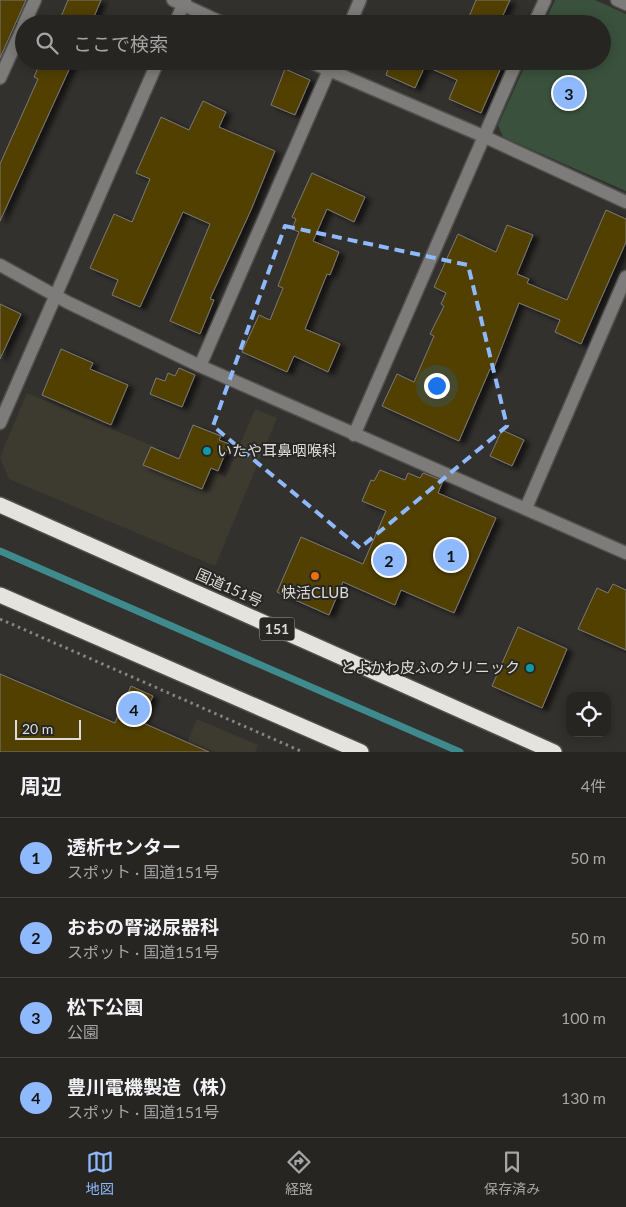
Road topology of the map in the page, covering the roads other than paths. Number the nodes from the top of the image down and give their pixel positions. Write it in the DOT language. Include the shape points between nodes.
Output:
graph roads {
  1 [pos="35,0"];
  2 [pos="360,0"];
  3 [pos="545,0"];
  4 [pos="617,0"];
  5 [pos="180,2"];
  6 [pos="626,4"];
  7 [pos="28,15"];
  8 [pos="177,15"];
  9 [pos="207,15"];
  10 [pos="354,15"];
  11 [pos="538,15"];
  12 [pos="15,44"];
  13 [pos="154,70"];
  14 [pos="329,70"];
  15 [pos="340,70"];
  16 [pos="513,70"];
  17 [pos="0,78"];
  18 [pos="482,136"];
  19 [pos="626,202"];
  20 [pos="0,265"];
  21 [pos="626,277"];
  22 [pos="55,296"];
  23 [pos="200,366"];
  24 [pos="0,423"];
  25 [pos="354,435"];
  26 [pos="0,505"];
  27 [pos="526,508"];
  28 [pos="626,553"];
  29 [pos="0,595"];
  30 [pos="361,752"];
  31 [pos="554,752"];
  1 -- 7 [label="street"];
  2 -- 10 [label="street"];
  3 -- 11 [label="street"];
  4 -- 6 [label="street"];
  5 -- 8 [label="street"];
  5 -- 9 [label="street"];
  12 -- 17 [label="street"];
  13 -- 22 [label="street"];
  14 -- 23 [label="street"];
  15 -- 18 [label="street"];
  16 -- 18 [label="street"];
  18 -- 19 [label="street"];
  18 -- 25 [label="street"];
  20 -- 22 [label="street"];
  21 -- 27 [label="street"];
  22 -- 23 [label="street"];
  22 -- 24 [label="street"];
  23 -- 25 [label="street"];
  25 -- 27 [label="street"];
  26 -- 31 [label="highway, 国道151号 / 151"];
  27 -- 28 [label="street"];
  29 -- 30 [label="highway"];
}
